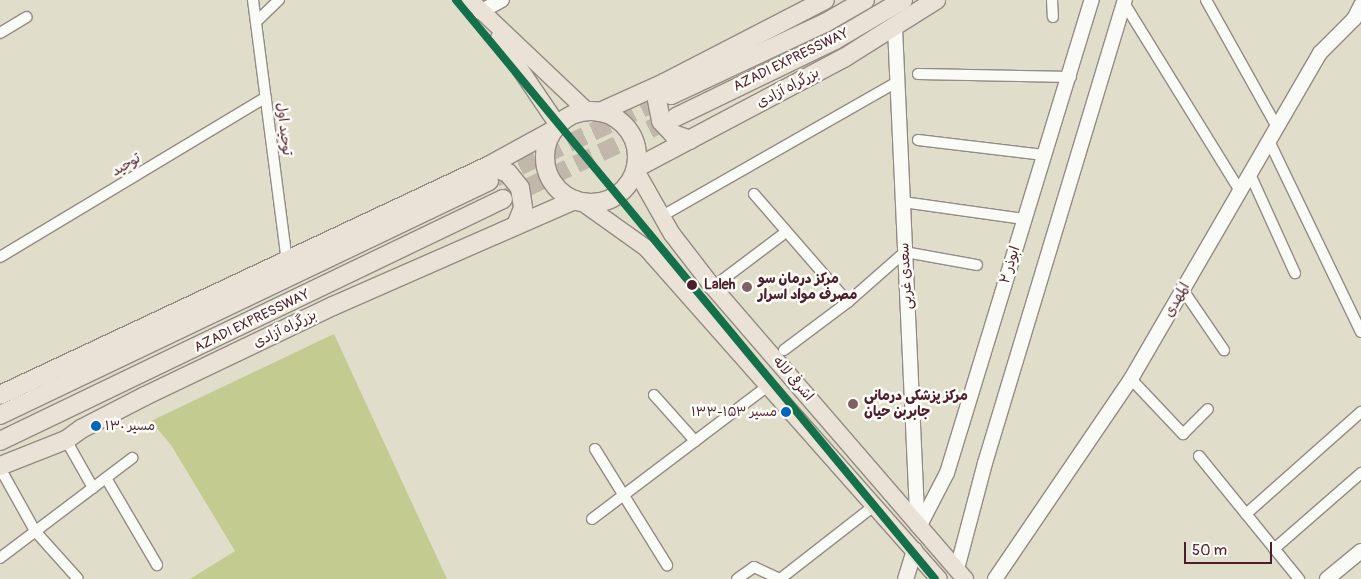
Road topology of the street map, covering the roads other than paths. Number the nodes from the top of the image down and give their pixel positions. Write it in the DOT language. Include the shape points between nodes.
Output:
graph roads {
  1 [pos="253,0"];
  2 [pos="279,0"];
  3 [pos="502,0"];
  4 [pos="825,0"];
  5 [pos="865,0"];
  6 [pos="903,0"];
  7 [pos="936,0"];
  8 [pos="1052,0"];
  9 [pos="1092,0"];
  10 [pos="1206,0"];
  11 [pos="1124,2"];
  12 [pos="1361,5"];
  13 [pos="475,6"];
  14 [pos="27,17"];
  15 [pos="1053,17"];
  16 [pos="1358,18"];
  17 [pos="256,22"];
  18 [pos="895,28"];
  19 [pos="0,33"];
  20 [pos="918,74"];
  21 [pos="1071,77"];
  22 [pos="897,82"];
  23 [pos="668,89"];
  24 [pos="266,97"];
  25 [pos="594,111"];
  26 [pos="676,117"];
  27 [pos="1277,127"];
  28 [pos="555,128"];
  29 [pos="690,140"];
  30 [pos="918,140"];
  31 [pos="1269,141"];
  32 [pos="1044,155"];
  33 [pos="635,169"];
  34 [pos="489,174"];
  35 [pos="1250,174"];
  36 [pos="1240,191"];
  37 [pos="754,194"];
  38 [pos="503,199"];
  39 [pos="579,201"];
  40 [pos="903,202"];
  41 [pos="662,216"];
  42 [pos="1024,219"];
  43 [pos="516,226"];
  44 [pos="782,235"];
  45 [pos="905,252"];
  46 [pos="0,257"];
  47 [pos="287,262"];
  48 [pos="977,265"];
  49 [pos="1295,273"];
  50 [pos="713,287"];
  51 [pos="1183,290"];
  52 [pos="848,302"];
  53 [pos="1361,332"];
  54 [pos="106,348"];
  55 [pos="784,350"];
  56 [pos="1224,350"];
  57 [pos="51,373"];
  58 [pos="90,373"];
  59 [pos="1132,379"];
  60 [pos="769,385"];
  61 [pos="0,395"];
  62 [pos="98,395"];
  63 [pos="654,395"];
  64 [pos="145,396"];
  65 [pos="1208,410"];
  66 [pos="1361,412"];
  67 [pos="0,415"];
  68 [pos="81,429"];
  69 [pos="66,440"];
  70 [pos="0,441"];
  71 [pos="694,441"];
  72 [pos="595,448"];
  73 [pos="1199,456"];
  74 [pos="132,458"];
  75 [pos="0,467"];
  76 [pos="1361,473"];
  77 [pos="106,478"];
  78 [pos="93,488"];
  79 [pos="625,494"];
  80 [pos="875,505"];
  81 [pos="1246,514"];
  82 [pos="592,519"];
  83 [pos="918,526"];
  84 [pos="35,531"];
  85 [pos="914,549"];
  86 [pos="1274,549"];
  87 [pos="1361,551"];
  88 [pos="0,558"];
  89 [pos="157,565"];
  90 [pos="667,565"];
  91 [pos="961,574"];
  92 [pos="78,579"];
  93 [pos="736,579"];
  94 [pos="780,579"];
  95 [pos="905,579"];
  96 [pos="939,579"];
  97 [pos="995,579"];
  98 [pos="1299,579"];
  99 [pos="1327,579"];
  1 -- 17 [label="street, توحید اول"];
  2 -- 17 [label="street"];
  3 -- 13 [label="street"];
  4 -- 23 [label="highway"];
  5 -- 23 [label="highway, AZADI EXPRESSWAY" via="825,23"];
  6 -- 26 [label="highway, AZADI EXPRESSWAY" via="835,40"];
  7 -- 18 [label="highway, بزرگراه آزادی"];
  8 -- 15 [label="street"];
  9 -- 21 [label="street, ابوذر ۲"];
  10 -- 27 [label="street"];
  11 -- 36 [label="street"];
  11 -- 91 [label="street" via="985,463"];
  12 -- 16 [label="street, المهدی"];
  13 -- 25 [label="main road"];
  13 -- 28 [label="main road"];
  14 -- 19 [label="street"];
  16 -- 27 [label="street, المهدی" via="1320,53"];
  17 -- 24 [label="street, توحید اول"];
  18 -- 22 [label="street, سعدی غربی"];
  18 -- 29 [label="highway, بزرگراه آزادی"];
  20 -- 21 [label="street"];
  21 -- 32 [label="street, ابوذر ۲"];
  22 -- 40 [label="street, سعدی غربی"];
  22 -- 41 [label="street"];
  23 -- 25 [label="highway"];
  23 -- 29 [label="highway" via="657,100 661,121 673,134"];
  24 -- 46 [label="street, توحید"];
  24 -- 47 [label="street, توحید اول"];
  25 -- 28 [label="highway" via="575,114"];
  25 -- 33 [label="highway" via="614,117 629,133 637,153"];
  27 -- 31 [label="street, المهدی"];
  28 -- 34 [label="highway"];
  28 -- 39 [label="highway" via="546,152 548,173 555,186"];
  29 -- 33 [label="highway, بزرگراه آزادی"];
  30 -- 32 [label="street"];
  31 -- 35 [label="street, المهدی"];
  31 -- 53 [label="street"];
  32 -- 42 [label="street, ابوذر ۲"];
  33 -- 39 [label="highway" via="620,192 608,200"];
  33 -- 41 [label="main road, اشرفی لاله"];
  34 -- 43 [label="highway" via="508,173 520,188 523,208"];
  34 -- 47 [label="highway"];
  34 -- 58 [label="highway, AZADI EXPRESSWAY"];
  35 -- 36 [label="street, المهدی"];
  35 -- 49 [label="street"];
  36 -- 51 [label="street, المهدی"];
  37 -- 52 [label="street"];
  38 -- 62 [label="highway, AZADI EXPRESSWAY"];
  39 -- 43 [label="highway, بزرگراه آزادی"];
  39 -- 60 [label="main road, اشرفی لاله" via="646,248"];
  40 -- 42 [label="street"];
  40 -- 45 [label="street, سعدی غربی"];
  41 -- 50 [label="main road, اشرفی لاله"];
  42 -- 83 [label="street, ابوذر ۲" via="947,473"];
  43 -- 64 [label="highway, بزرگراه آزادی" via="339,304"];
  44 -- 50 [label="street"];
  45 -- 48 [label="street"];
  45 -- 52 [label="street"];
  45 -- 83 [label="street, سعدی غربی"];
  47 -- 54 [label="highway"];
  50 -- 83 [label="main road, اشرفی لاله"];
  51 -- 56 [label="street"];
  51 -- 59 [label="street, المهدی"];
  52 -- 55 [label="street"];
  54 -- 57 [label="highway"];
  54 -- 58 [label="highway"];
  57 -- 58 [label="highway"];
  57 -- 61 [label="highway"];
  58 -- 67 [label="highway, AZADI EXPRESSWAY"];
  59 -- 65 [label="street" via="1183,434"];
  59 -- 97 [label="street, المهدی"];
  60 -- 71 [label="street"];
  60 -- 80 [label="main road, اشرفی لاله"];
  62 -- 64 [label="highway"];
  62 -- 68 [label="highway"];
  62 -- 70 [label="highway, AZADI EXPRESSWAY"];
  63 -- 71 [label="street"];
  64 -- 68 [label="highway, بزرگراه آزادی"];
  66 -- 81 [label="street"];
  68 -- 69 [label="highway, بزرگراه آزادی"];
  69 -- 75 [label="highway, بزرگراه آزادی"];
  69 -- 78 [label="street"];
  71 -- 79 [label="street"];
  72 -- 79 [label="street"];
  73 -- 81 [label="street"];
  74 -- 77 [label="street"];
  75 -- 84 [label="street"];
  76 -- 86 [label="street"];
  77 -- 78 [label="street"];
  77 -- 89 [label="street"];
  78 -- 84 [label="street"];
  79 -- 82 [label="street"];
  79 -- 90 [label="street"];
  80 -- 85 [label="main road, اشرفی لاله"];
  80 -- 94 [label="street"];
  81 -- 86 [label="street"];
  83 -- 91 [label="main road, اشرفی لاله"];
  84 -- 88 [label="street"];
  84 -- 92 [label="street"];
  85 -- 95 [label="main road"];
  85 -- 96 [label="main road, اشرفی لاله"];
  86 -- 98 [label="street"];
  87 -- 99 [label="street"];
  93 -- 94 [label="street" via="754,567"];
}
